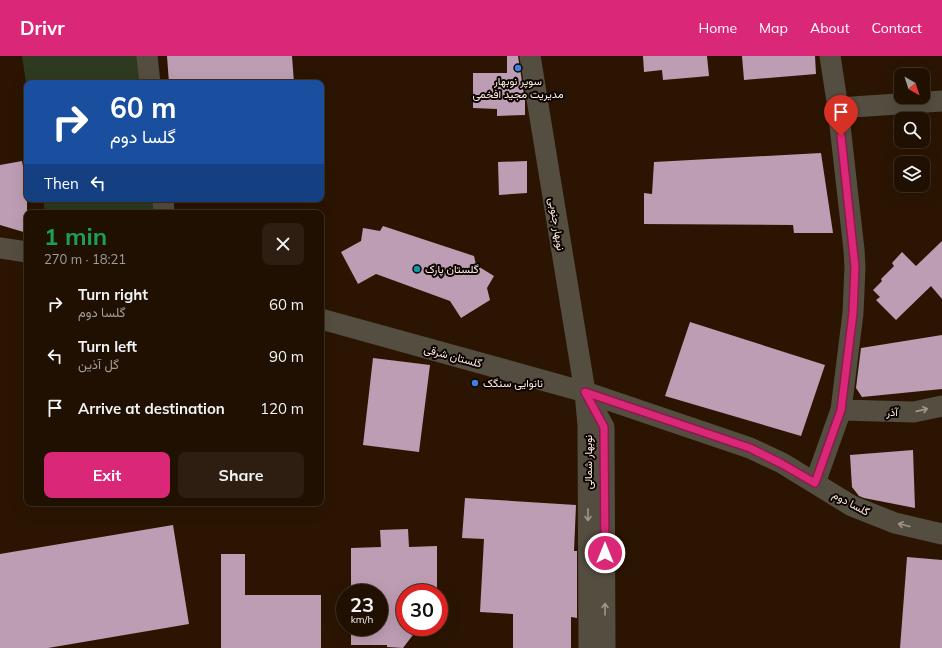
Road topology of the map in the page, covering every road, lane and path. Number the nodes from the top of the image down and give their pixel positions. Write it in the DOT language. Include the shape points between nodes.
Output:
graph roads {
  1 [pos="147,56"];
  2 [pos="530,56"];
  3 [pos="830,56"];
  4 [pos="150,80"];
  5 [pos="942,102"];
  6 [pos="838,108"];
  7 [pos="0,248"];
  8 [pos="24,252"];
  9 [pos="324,320"];
  10 [pos="585,392"];
  11 [pos="942,406"];
  12 [pos="841,410"];
  13 [pos="815,483"];
  14 [pos="942,534"];
  15 [pos="589,648"];
  16 [pos="606,648"];
  1 -- 4 [label="street"];
  2 -- 10 [label="street, نوبهار جنوبی"];
  3 -- 6 [label="street"];
  5 -- 6 [label="street"];
  6 -- 12 [label="street" via="855,267 851,334"];
  7 -- 8 [label="street"];
  9 -- 10 [label="street, گلستان شرقی"];
  10 -- 13 [label="street, گلسا دوم" via="750,448"];
  10 -- 15 [label="street, نوبهار شمالی, one-way" via="588,425"];
  16 -- 10 [label="street, نوبهار شمالی, one-way" via="604,427"];
  12 -- 11 [label="street, آذر, one-way" via="914,412"];
  12 -- 13 [label="street"];
  14 -- 13 [label="street, گلسا دوم, one-way" via="873,515 852,506"];
}
